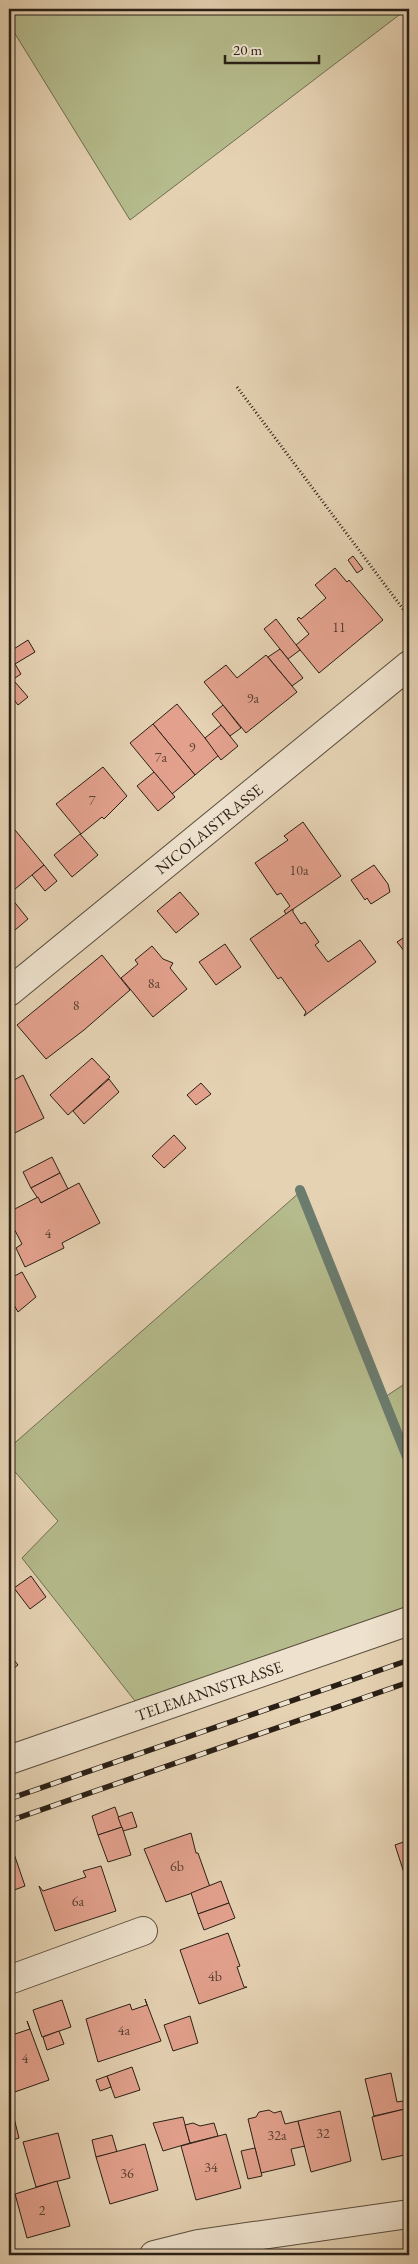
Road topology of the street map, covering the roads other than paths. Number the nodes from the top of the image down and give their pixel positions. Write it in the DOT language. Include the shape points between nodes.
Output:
graph roads {
  1 [pos="409,665"];
  2 [pos="9,992"];
  3 [pos="409,1621"];
  4 [pos="9,1760"];
  5 [pos="143,1931"];
  6 [pos="9,1980"];
  7 [pos="409,2214"];
  8 [pos="154,2255"];
  1 -- 2 [label="street, NICOLAISTRASSE"];
  3 -- 4 [label="street, TELEMANNSTRASSE"];
  5 -- 6 [label="street"];
  7 -- 8 [label="street" via="198,2244"];
}
